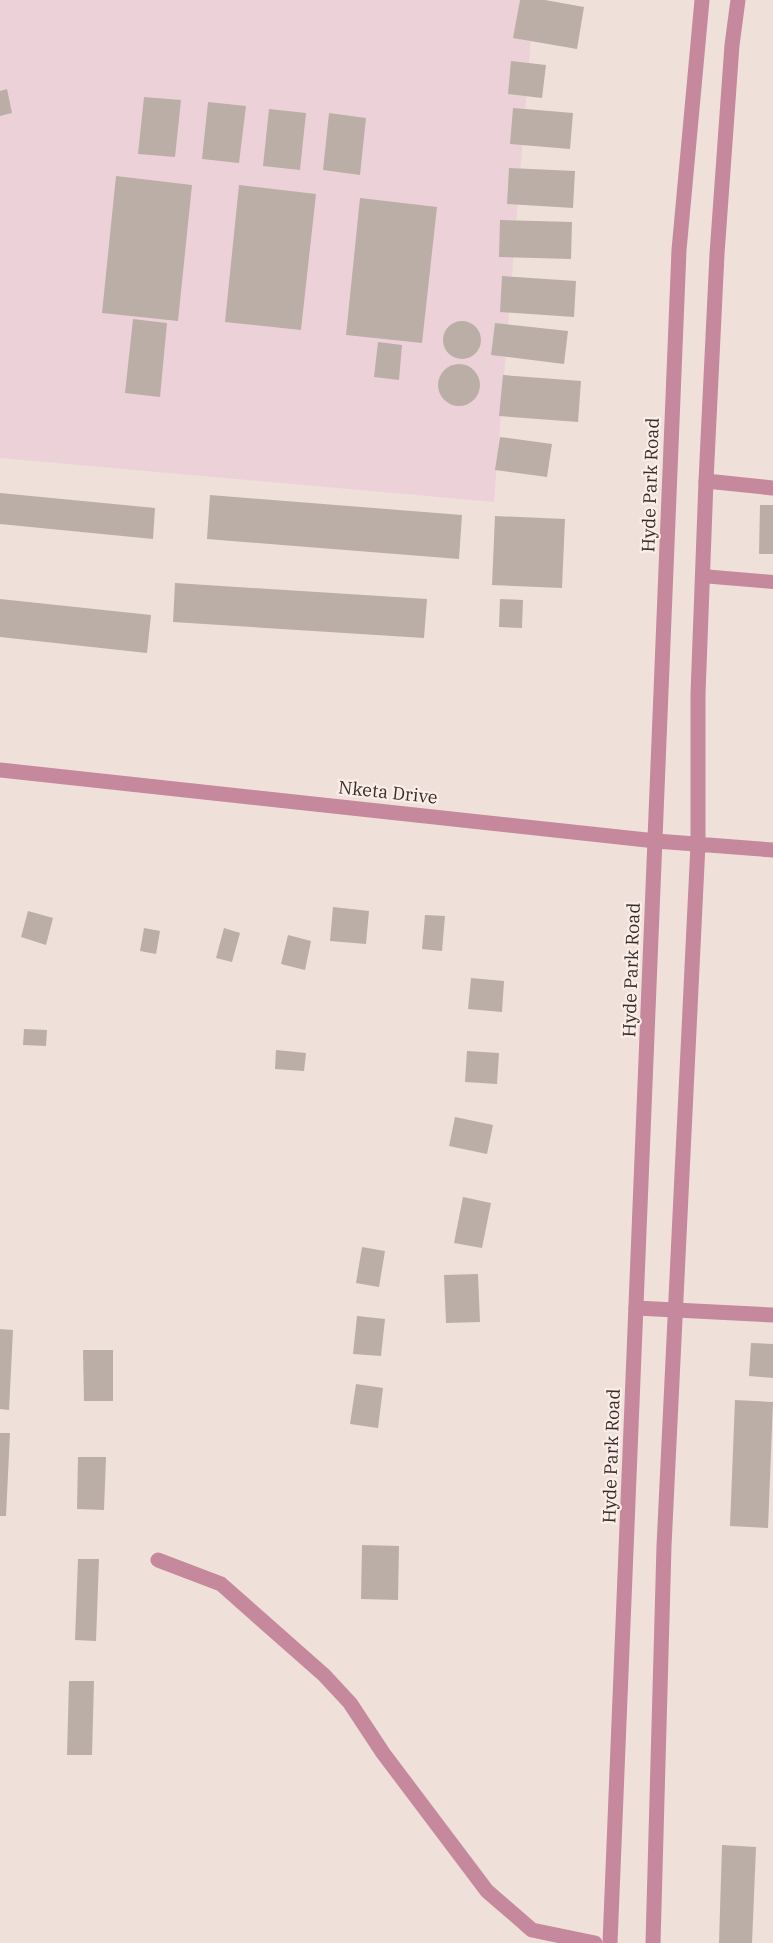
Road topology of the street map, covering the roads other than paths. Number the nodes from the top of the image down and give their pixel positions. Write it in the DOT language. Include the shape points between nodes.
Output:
graph roads {
  1 [pos="702,0"];
  2 [pos="738,0"];
  3 [pos="706,481"];
  4 [pos="773,488"];
  5 [pos="702,576"];
  6 [pos="773,582"];
  7 [pos="0,770"];
  8 [pos="656,841"];
  9 [pos="698,844"];
  10 [pos="773,849"];
  11 [pos="636,1308"];
  12 [pos="674,1311"];
  13 [pos="773,1315"];
  14 [pos="158,1560"];
  15 [pos="595,1943"];
  16 [pos="610,1943"];
  17 [pos="653,1943"];
  1 -- 8 [label="street, Hyde Park Road" via="679,250"];
  2 -- 3 [label="street" via="718,243"];
  3 -- 4 [label="street"];
  3 -- 5 [label="street"];
  5 -- 6 [label="lane"];
  5 -- 9 [label="street"];
  7 -- 8 [label="street, Nketa Drive"];
  8 -- 9 [label="street, Nketa Drive"];
  8 -- 11 [label="street, Hyde Park Road"];
  9 -- 10 [label="street, Nketa Drive"];
  9 -- 12 [label="street"];
  11 -- 12 [label="street"];
  11 -- 16 [label="street, Hyde Park Road"];
  12 -- 13 [label="street"];
  12 -- 17 [label="street"];
  14 -- 15 [label="street" via="221,1584 324,1675 350,1703 487,1891 532,1930"];
}
